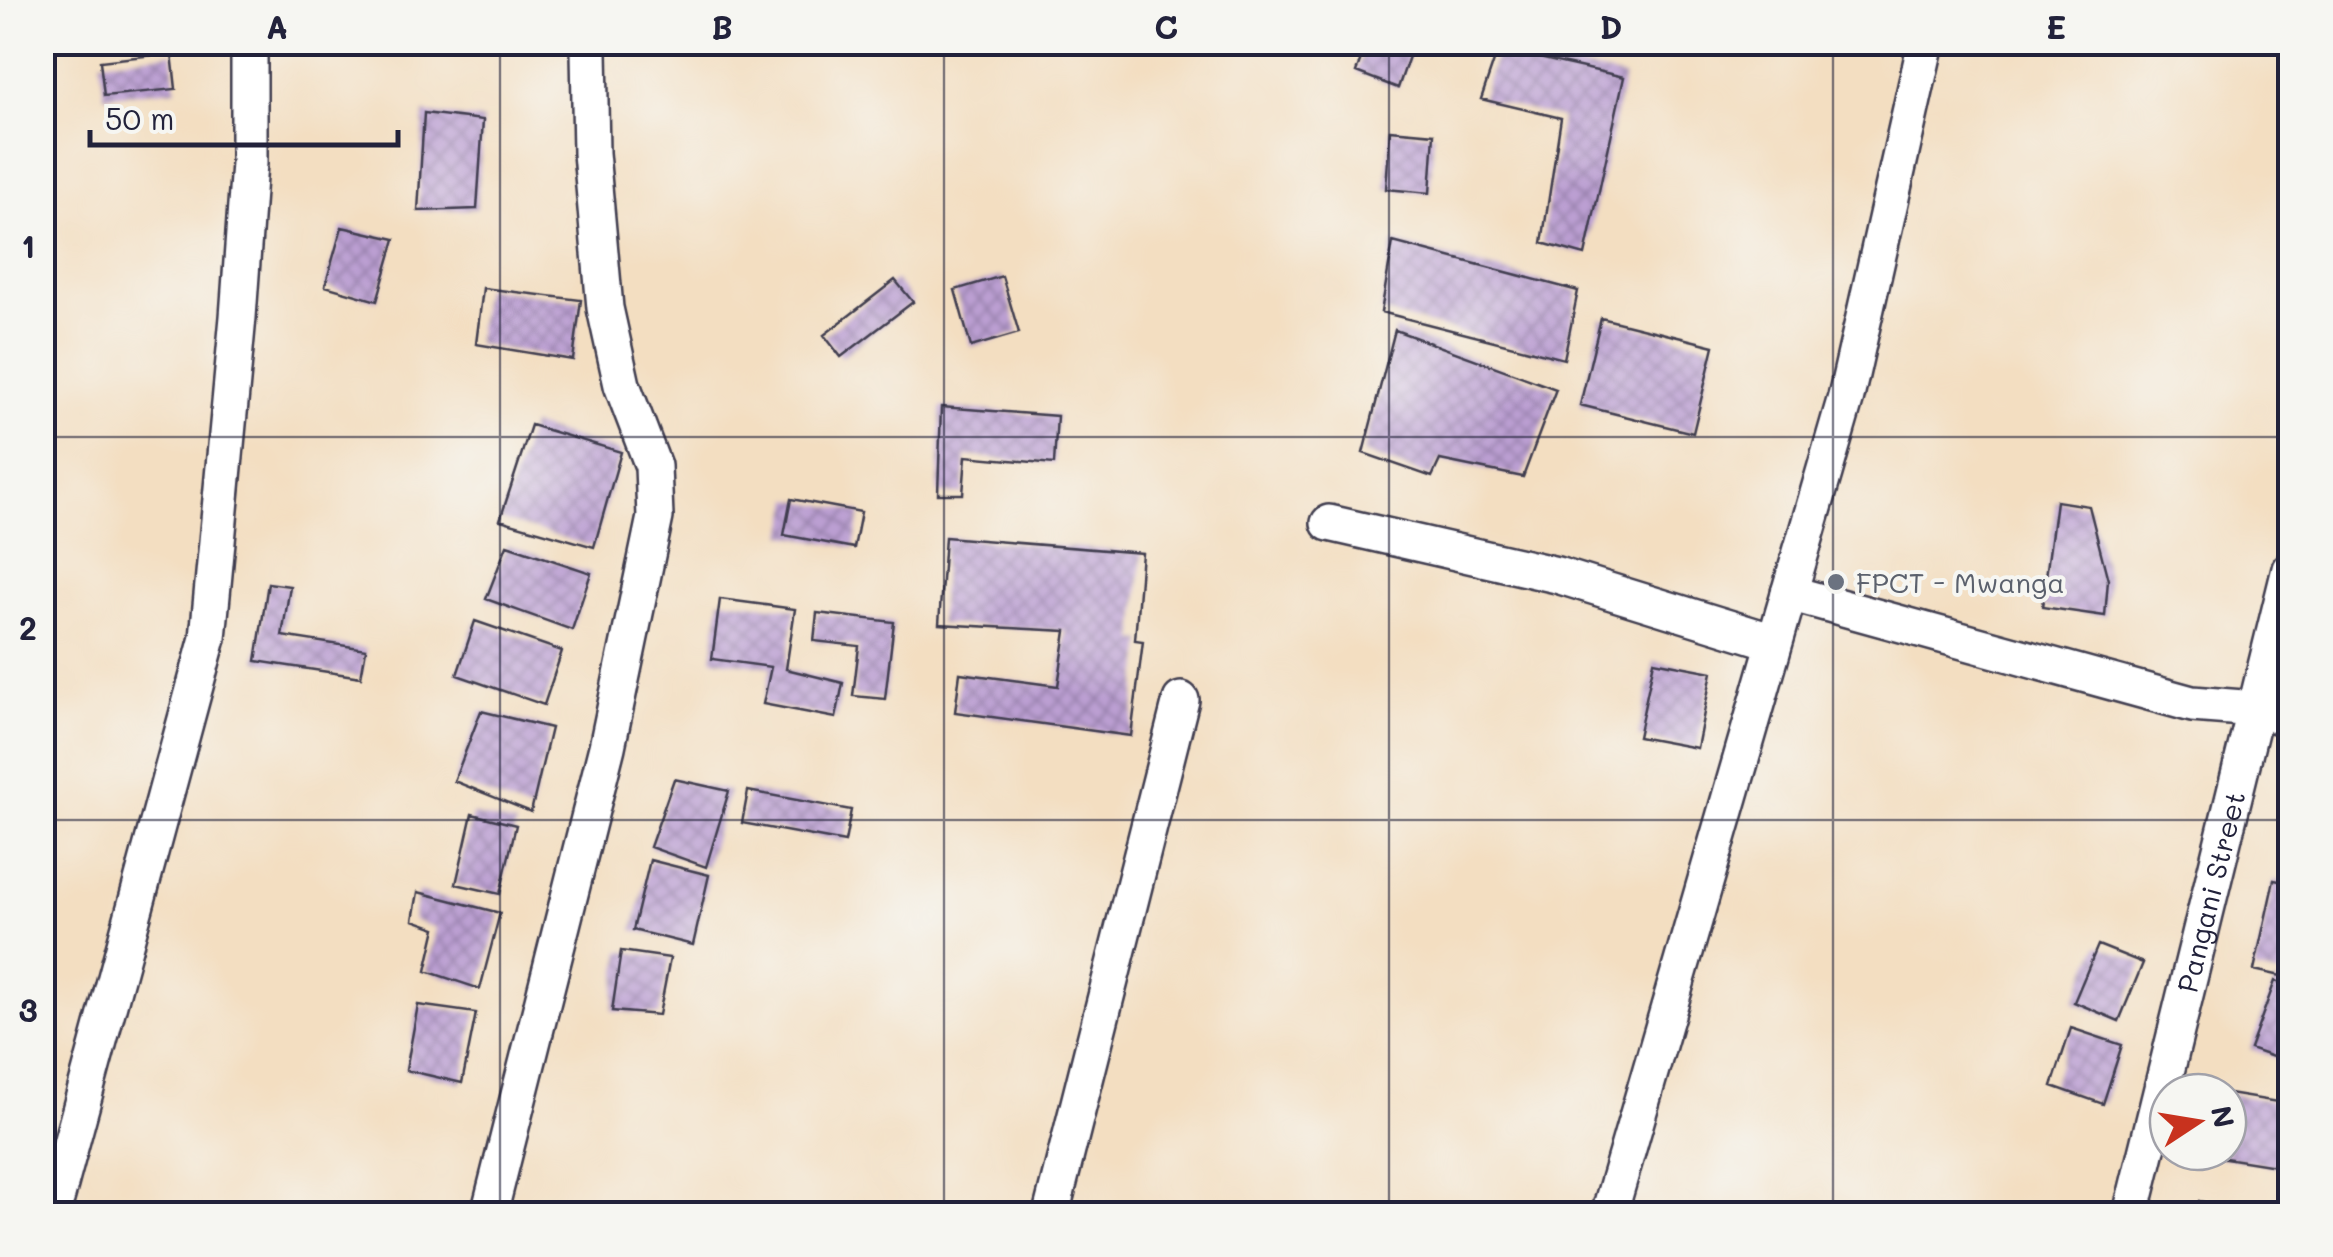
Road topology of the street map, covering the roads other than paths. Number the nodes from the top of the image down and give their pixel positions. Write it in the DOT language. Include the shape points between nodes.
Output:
graph roads {
  1 [pos="249,42"];
  2 [pos="1926,42"];
  3 [pos="589,50"];
  4 [pos="1329,523"];
  5 [pos="2290,568"];
  6 [pos="1789,593"];
  7 [pos="1774,642"];
  8 [pos="1181,700"];
  9 [pos="2256,709"];
  10 [pos="2290,719"];
  11 [pos="52,1214"];
  12 [pos="489,1214"];
  13 [pos="1050,1214"];
  14 [pos="1609,1214"];
  15 [pos="2131,1214"];
  1 -- 11 [label="street" via="249,163 208,638"];
  2 -- 6 [label="street" via="1846,398"];
  3 -- 12 [label="street" via="605,308 622,385 653,466 655,517 607,747"];
  4 -- 7 [label="street" via="1557,575"];
  5 -- 9 [label="street, Pangani Street"];
  6 -- 7 [label="street"];
  6 -- 9 [label="street" via="2192,704"];
  7 -- 14 [label="street"];
  8 -- 13 [label="street"];
  9 -- 10 [label="street"];
  9 -- 15 [label="street, Pangani Street"];
}
